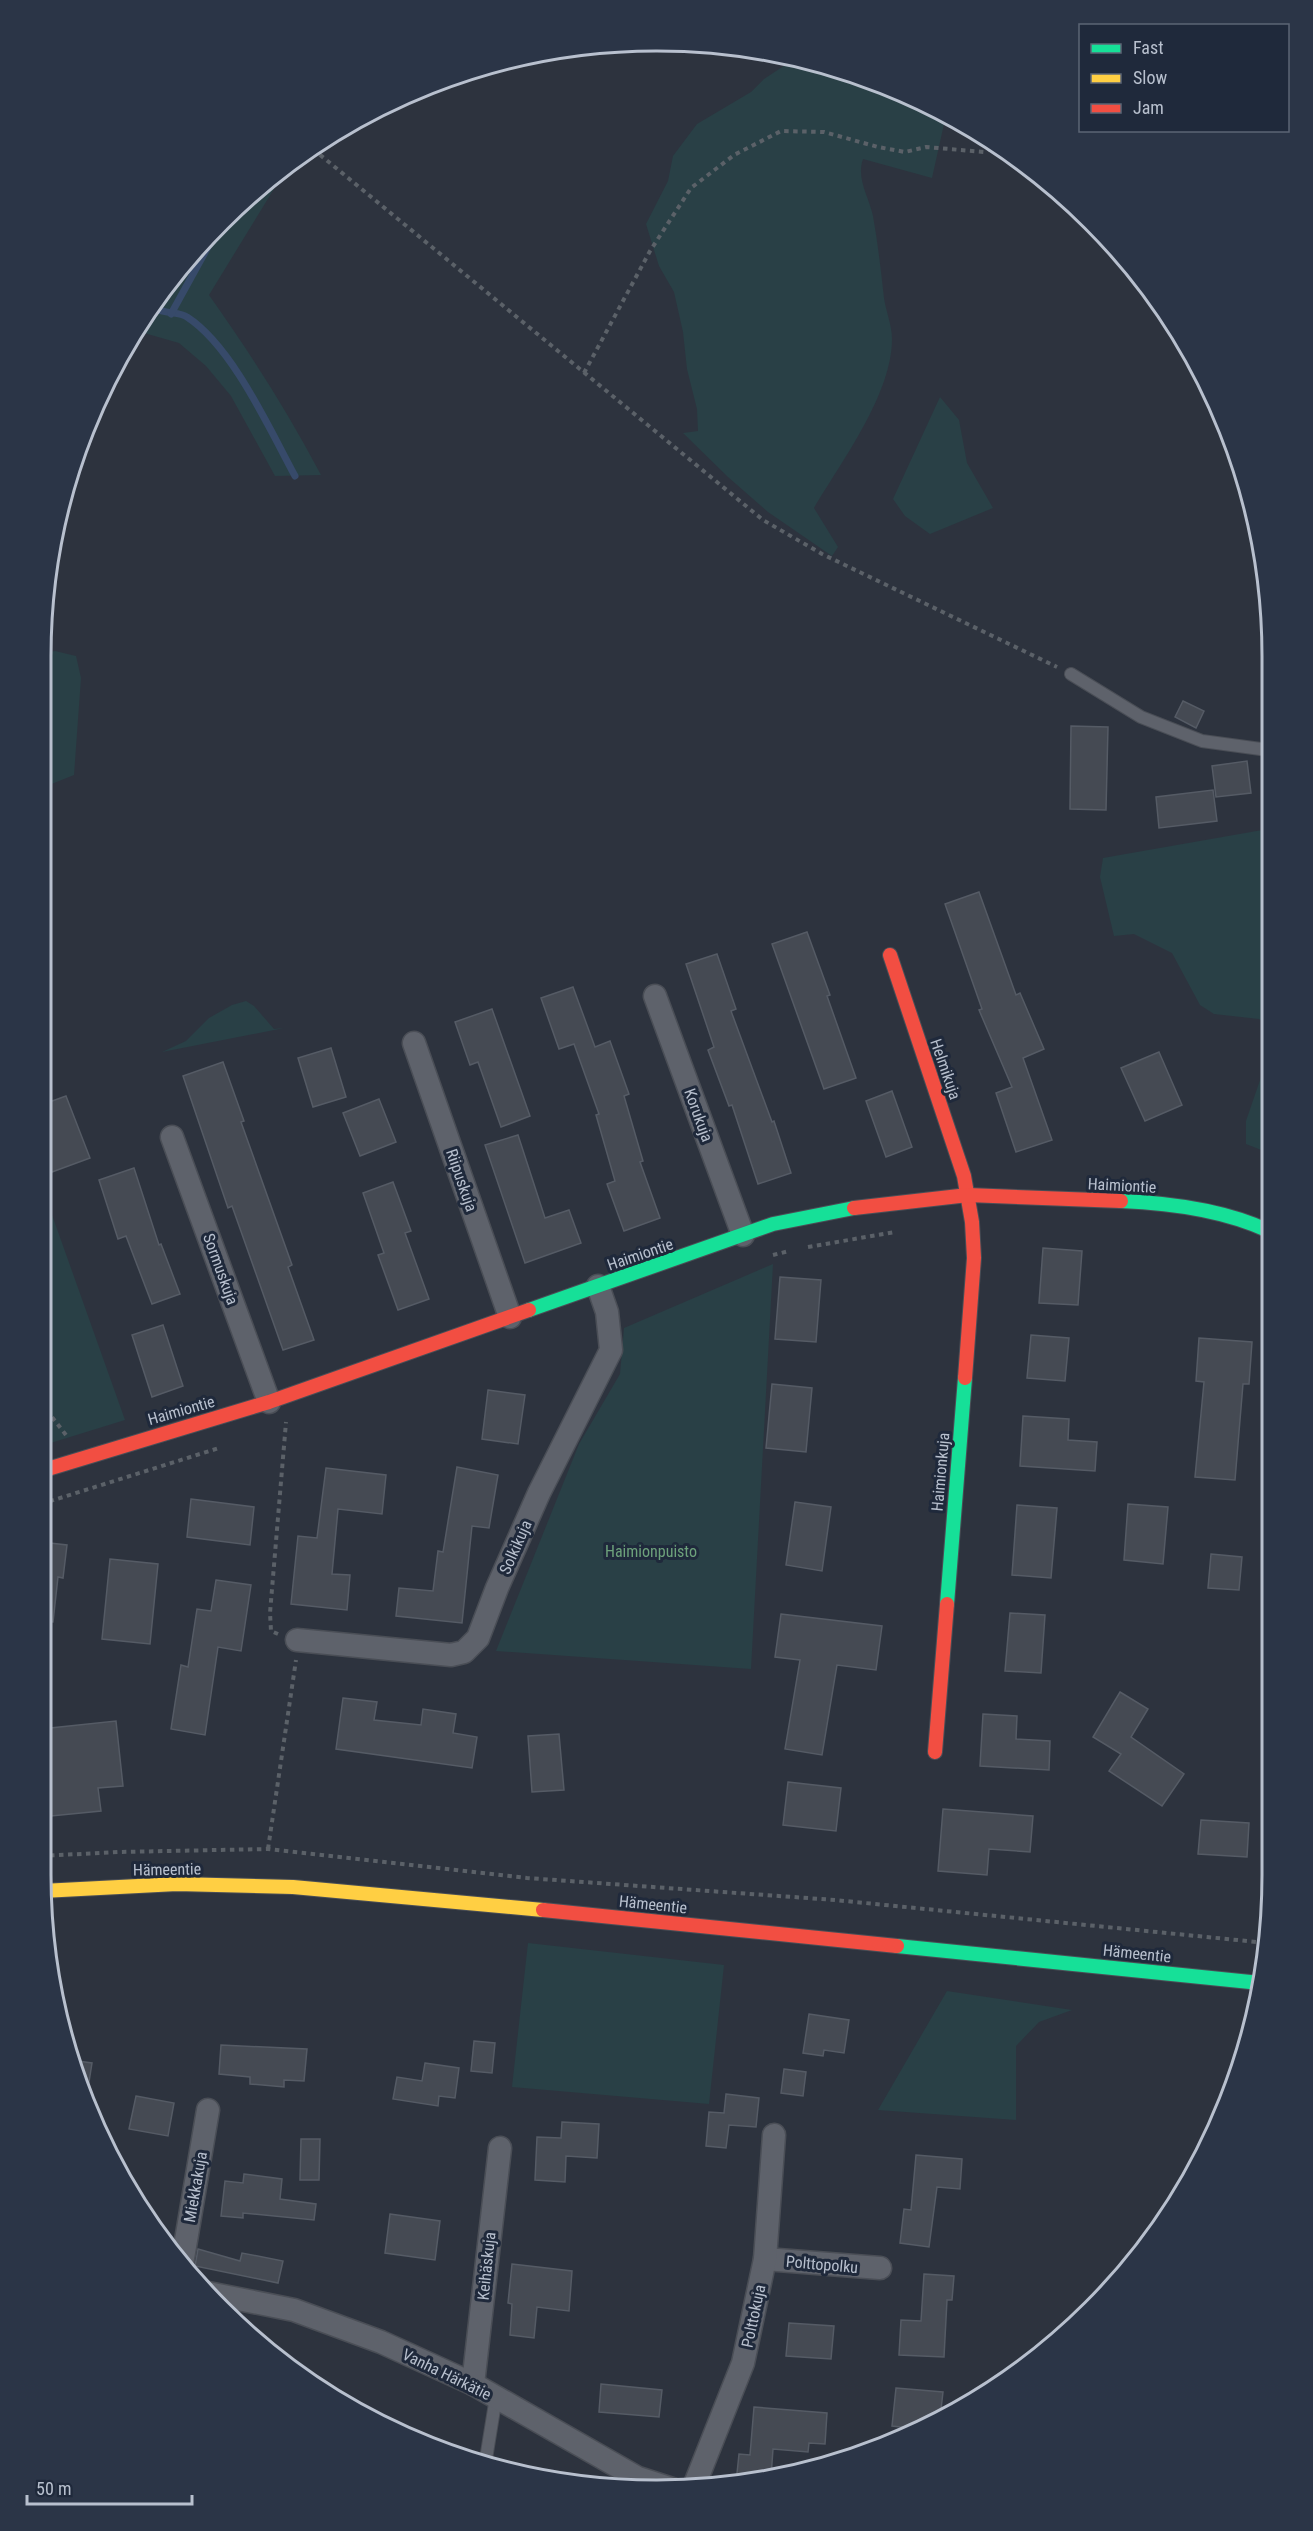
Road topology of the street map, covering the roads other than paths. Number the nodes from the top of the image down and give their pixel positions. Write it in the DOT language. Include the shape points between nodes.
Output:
graph roads {
  1 [pos="1071,674"];
  2 [pos="1262,749"];
  3 [pos="890,955"];
  4 [pos="655,996"];
  5 [pos="414,1043"];
  6 [pos="172,1137"];
  7 [pos="968,1195"];
  8 [pos="1262,1228"];
  9 [pos="743,1235"];
  10 [pos="598,1286"];
  11 [pos="510,1317"];
  12 [pos="269,1401"];
  13 [pos="51,1468"];
  14 [pos="297,1640"];
  15 [pos="934,1752"];
  16 [pos="51,1891"];
  17 [pos="1252,1982"];
  18 [pos="208,2110"];
  19 [pos="774,2135"];
  20 [pos="500,2148"];
  21 [pos="184,2253"];
  22 [pos="765,2259"];
  23 [pos="880,2268"];
  24 [pos="221,2296"];
  25 [pos="473,2384"];
  26 [pos="496,2397"];
  27 [pos="486,2455"];
  28 [pos="697,2479"];
  29 [pos="643,2480"];
  1 -- 2 [label="lane" via="1141,717 1202,741"];
  3 -- 7 [label="main road, Helmikuja"];
  4 -- 9 [label="street, Korukuja"];
  5 -- 11 [label="street, Riipuskuja"];
  6 -- 12 [label="street, Sormuskuja"];
  7 -- 8 [label="main road, Haimiontie" via="1160,1203 1246,1220"];
  7 -- 9 [label="main road, Haimiontie" via="873,1204 773,1224"];
  7 -- 15 [label="main road, Haimionkuja" via="974,1258"];
  9 -- 10 [label="main road, Haimiontie"];
  10 -- 11 [label="main road, Haimiontie"];
  10 -- 14 [label="street, Solkikuja" via="607,1312 611,1350 539,1493 478,1638 464,1652 450,1655"];
  11 -- 12 [label="main road, Haimiontie"];
  12 -- 13 [label="main road, Haimiontie"];
  16 -- 17 [label="main road, Hämeentie" via="177,1884 317,1888"];
  18 -- 21 [label="street, Miekkakuja"];
  19 -- 22 [label="street, Polttokuja"];
  20 -- 25 [label="street, Keihäskuja"];
  22 -- 23 [label="street, Polttopolku"];
  22 -- 28 [label="street, Polttokuja" via="742,2363"];
  24 -- 25 [label="street, Vanha Härkätie" via="294,2310 381,2342"];
  25 -- 26 [label="street, Vanha Härkätie"];
  26 -- 27 [label="lane"];
  26 -- 29 [label="street, Vanha Härkätie"];
}
